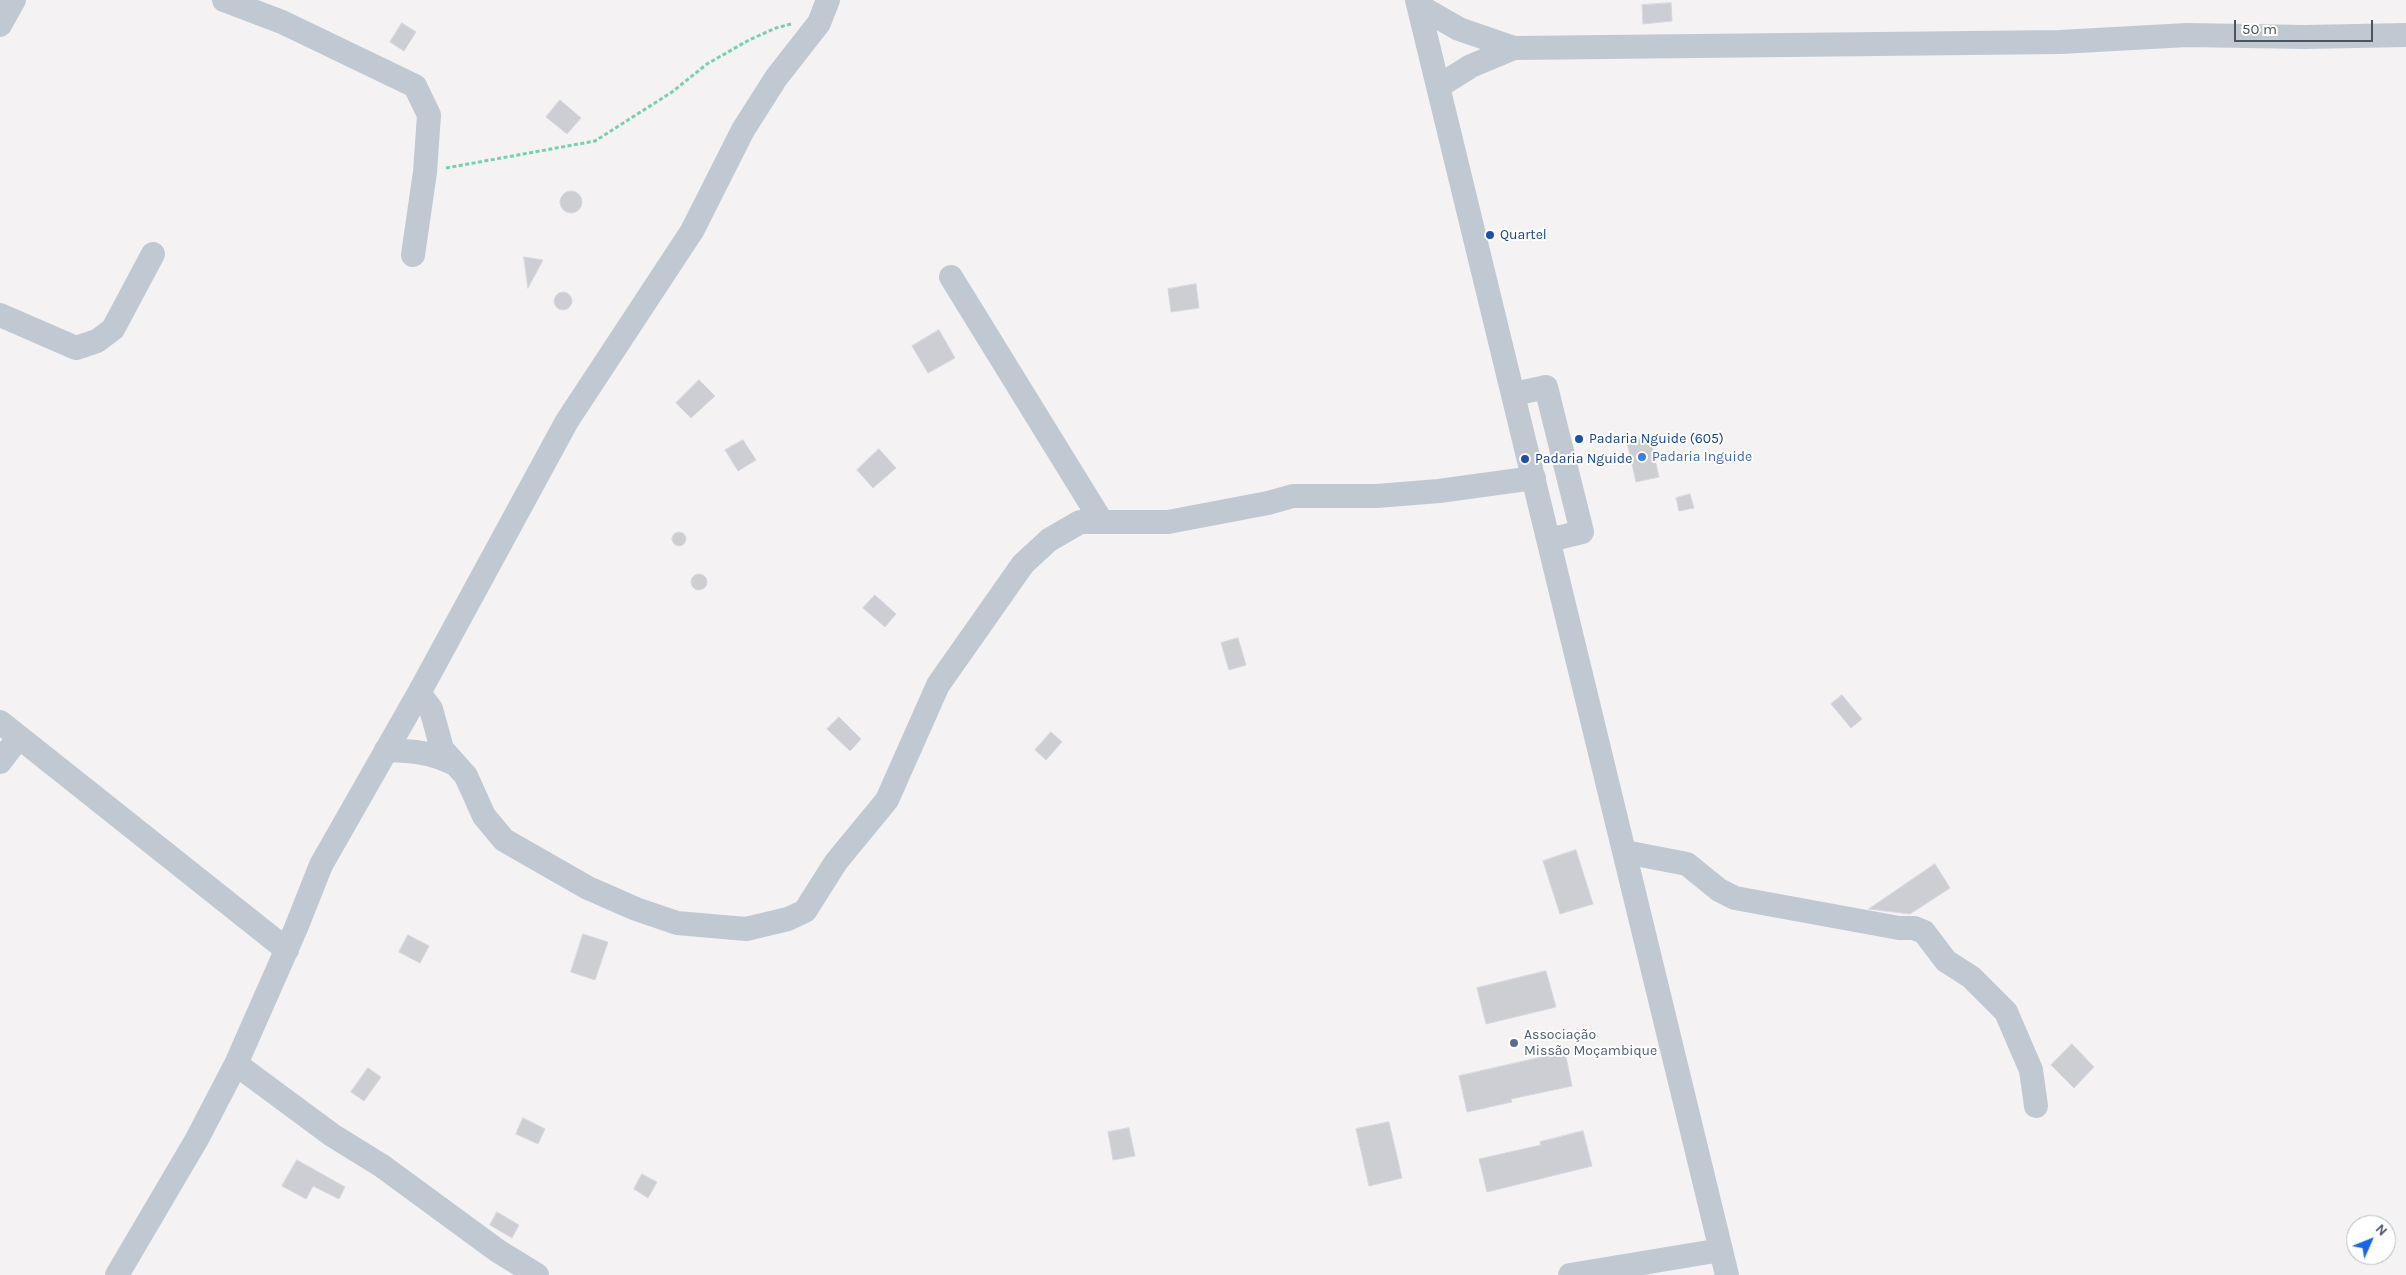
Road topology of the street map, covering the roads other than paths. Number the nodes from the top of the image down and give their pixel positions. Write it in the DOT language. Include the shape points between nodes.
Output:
graph roads {
  1 [pos="14,0"];
  2 [pos="224,0"];
  3 [pos="828,0"];
  4 [pos="1418,3"];
  5 [pos="0,25"];
  6 [pos="2406,34"];
  7 [pos="1514,48"];
  8 [pos="1439,86"];
  9 [pos="154,254"];
  10 [pos="413,255"];
  11 [pos="951,276"];
  12 [pos="0,315"];
  13 [pos="1514,394"];
  14 [pos="1534,478"];
  15 [pos="1102,522"];
  16 [pos="1549,540"];
  17 [pos="419,693"];
  18 [pos="0,722"];
  19 [pos="18,737"];
  20 [pos="386,750"];
  21 [pos="0,762"];
  22 [pos="457,764"];
  23 [pos="1625,852"];
  24 [pos="287,950"];
  25 [pos="236,1064"];
  26 [pos="2036,1106"];
  27 [pos="1722,1250"];
  28 [pos="116,1275"];
  29 [pos="537,1275"];
  30 [pos="1570,1275"];
  31 [pos="1727,1275"];
  1 -- 5 [label="street"];
  2 -- 10 [label="street" via="282,22 415,86 429,115"];
  3 -- 17 [label="street" via="819,23 776,78 743,130 692,231 568,421"];
  4 -- 7 [label="street" via="1460,29"];
  4 -- 8 [label="street"];
  6 -- 7 [label="street" via="2306,37 2187,35 2060,42"];
  7 -- 8 [label="street" via="1470,66"];
  8 -- 13 [label="street"];
  9 -- 12 [label="street" via="113,329 97,341 76,348"];
  11 -- 15 [label="street"];
  13 -- 14 [label="street"];
  13 -- 16 [label="street" via="1546,387 1582,532"];
  14 -- 15 [label="street" via="1377,496 1292,496 1168,522"];
  14 -- 16 [label="street"];
  15 -- 22 [label="street" via="1080,522 1065,529 1023,564 938,685 887,800 836,862 805,911 788,918 746,929 677,923 588,888 504,840 484,816"];
  16 -- 23 [label="street"];
  17 -- 20 [label="street"];
  17 -- 22 [label="street" via="431,709 442,749"];
  18 -- 19 [label="street"];
  19 -- 21 [label="street"];
  19 -- 24 [label="street"];
  20 -- 22 [label="street" via="435,754"];
  20 -- 24 [label="street" via="321,865"];
  23 -- 26 [label="street" via="1687,864 1719,890 1735,898 1924,932 1946,961 1971,977 2006,1012 2031,1070"];
  23 -- 27 [label="street"];
  24 -- 25 [label="street"];
  25 -- 28 [label="street" via="198,1139"];
  25 -- 29 [label="street" via="332,1135 382,1166 498,1251"];
  27 -- 30 [label="street"];
  27 -- 31 [label="street"];
}
